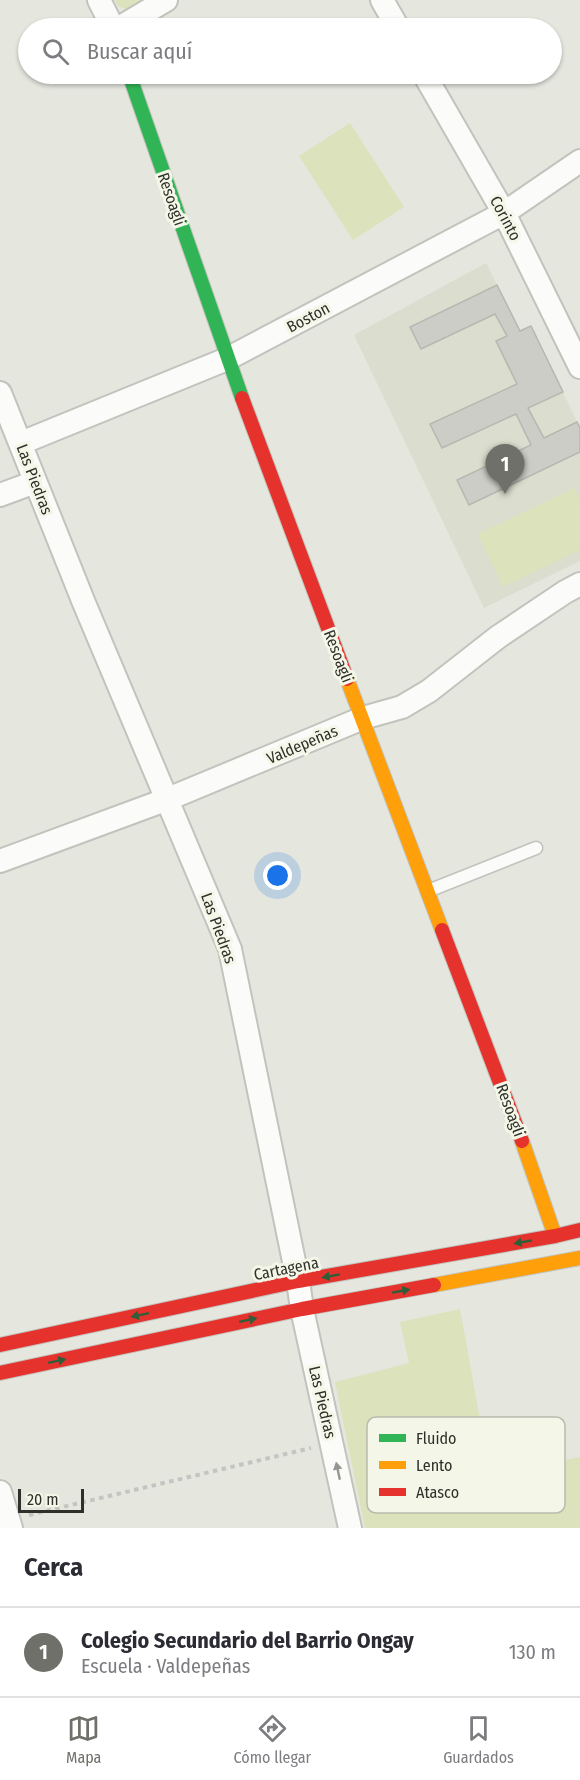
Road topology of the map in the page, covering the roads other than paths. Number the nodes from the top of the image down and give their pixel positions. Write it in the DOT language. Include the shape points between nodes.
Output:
graph roads {
  1 [pos="99,0"];
  2 [pos="166,0"];
  3 [pos="382,0"];
  4 [pos="109,18"];
  5 [pos="136,18"];
  6 [pos="392,18"];
  7 [pos="132,84"];
  8 [pos="430,84"];
  9 [pos="580,161"];
  10 [pos="504,213"];
  11 [pos="227,359"];
  12 [pos="580,367"];
  13 [pos="0,393"];
  14 [pos="21,443"];
  15 [pos="35,482"];
  16 [pos="0,495"];
  17 [pos="580,584"];
  18 [pos="363,718"];
  19 [pos="168,800"];
  20 [pos="536,848"];
  21 [pos="0,861"];
  22 [pos="427,892"];
  23 [pos="580,1230"];
  24 [pos="555,1236"];
  25 [pos="580,1258"];
  26 [pos="298,1281"];
  27 [pos="302,1309"];
  28 [pos="0,1345"];
  29 [pos="0,1373"];
  30 [pos="0,1492"];
  31 [pos="9,1524"];
  32 [pos="350,1528"];
  1 -- 4 [label="street"];
  2 -- 5 [label="street"];
  3 -- 6 [label="street"];
  7 -- 11 [label="street, Resoagli"];
  8 -- 10 [label="street, Corinto"];
  9 -- 10 [label="street, Boston"];
  10 -- 11 [label="street, Boston"];
  10 -- 12 [label="street, Corinto"];
  11 -- 14 [label="street, Boston"];
  11 -- 18 [label="street, Resoagli"];
  13 -- 14 [label="street, Las Piedras"];
  14 -- 15 [label="street, Las Piedras"];
  15 -- 16 [label="street"];
  15 -- 19 [label="street, Las Piedras"];
  17 -- 18 [label="street, Valdepeñas" via="498,637 429,691 402,707"];
  18 -- 19 [label="street, Valdepeñas"];
  18 -- 22 [label="street, Resoagli"];
  19 -- 21 [label="street, Valdepeñas"];
  19 -- 26 [label="street, Las Piedras" via="230,949"];
  20 -- 22 [label="lane"];
  22 -- 24 [label="street, Resoagli" via="508,1101"];
  23 -- 24 [label="street, Cartagena"];
  24 -- 26 [label="street, Cartagena, one-way"];
  27 -- 25 [label="street, one-way"];
  26 -- 27 [label="street, Las Piedras"];
  26 -- 28 [label="street, Cartagena, one-way"];
  29 -- 27 [label="street, one-way"];
  32 -- 27 [label="street, Las Piedras, one-way"];
  30 -- 31 [label="street"];
}
